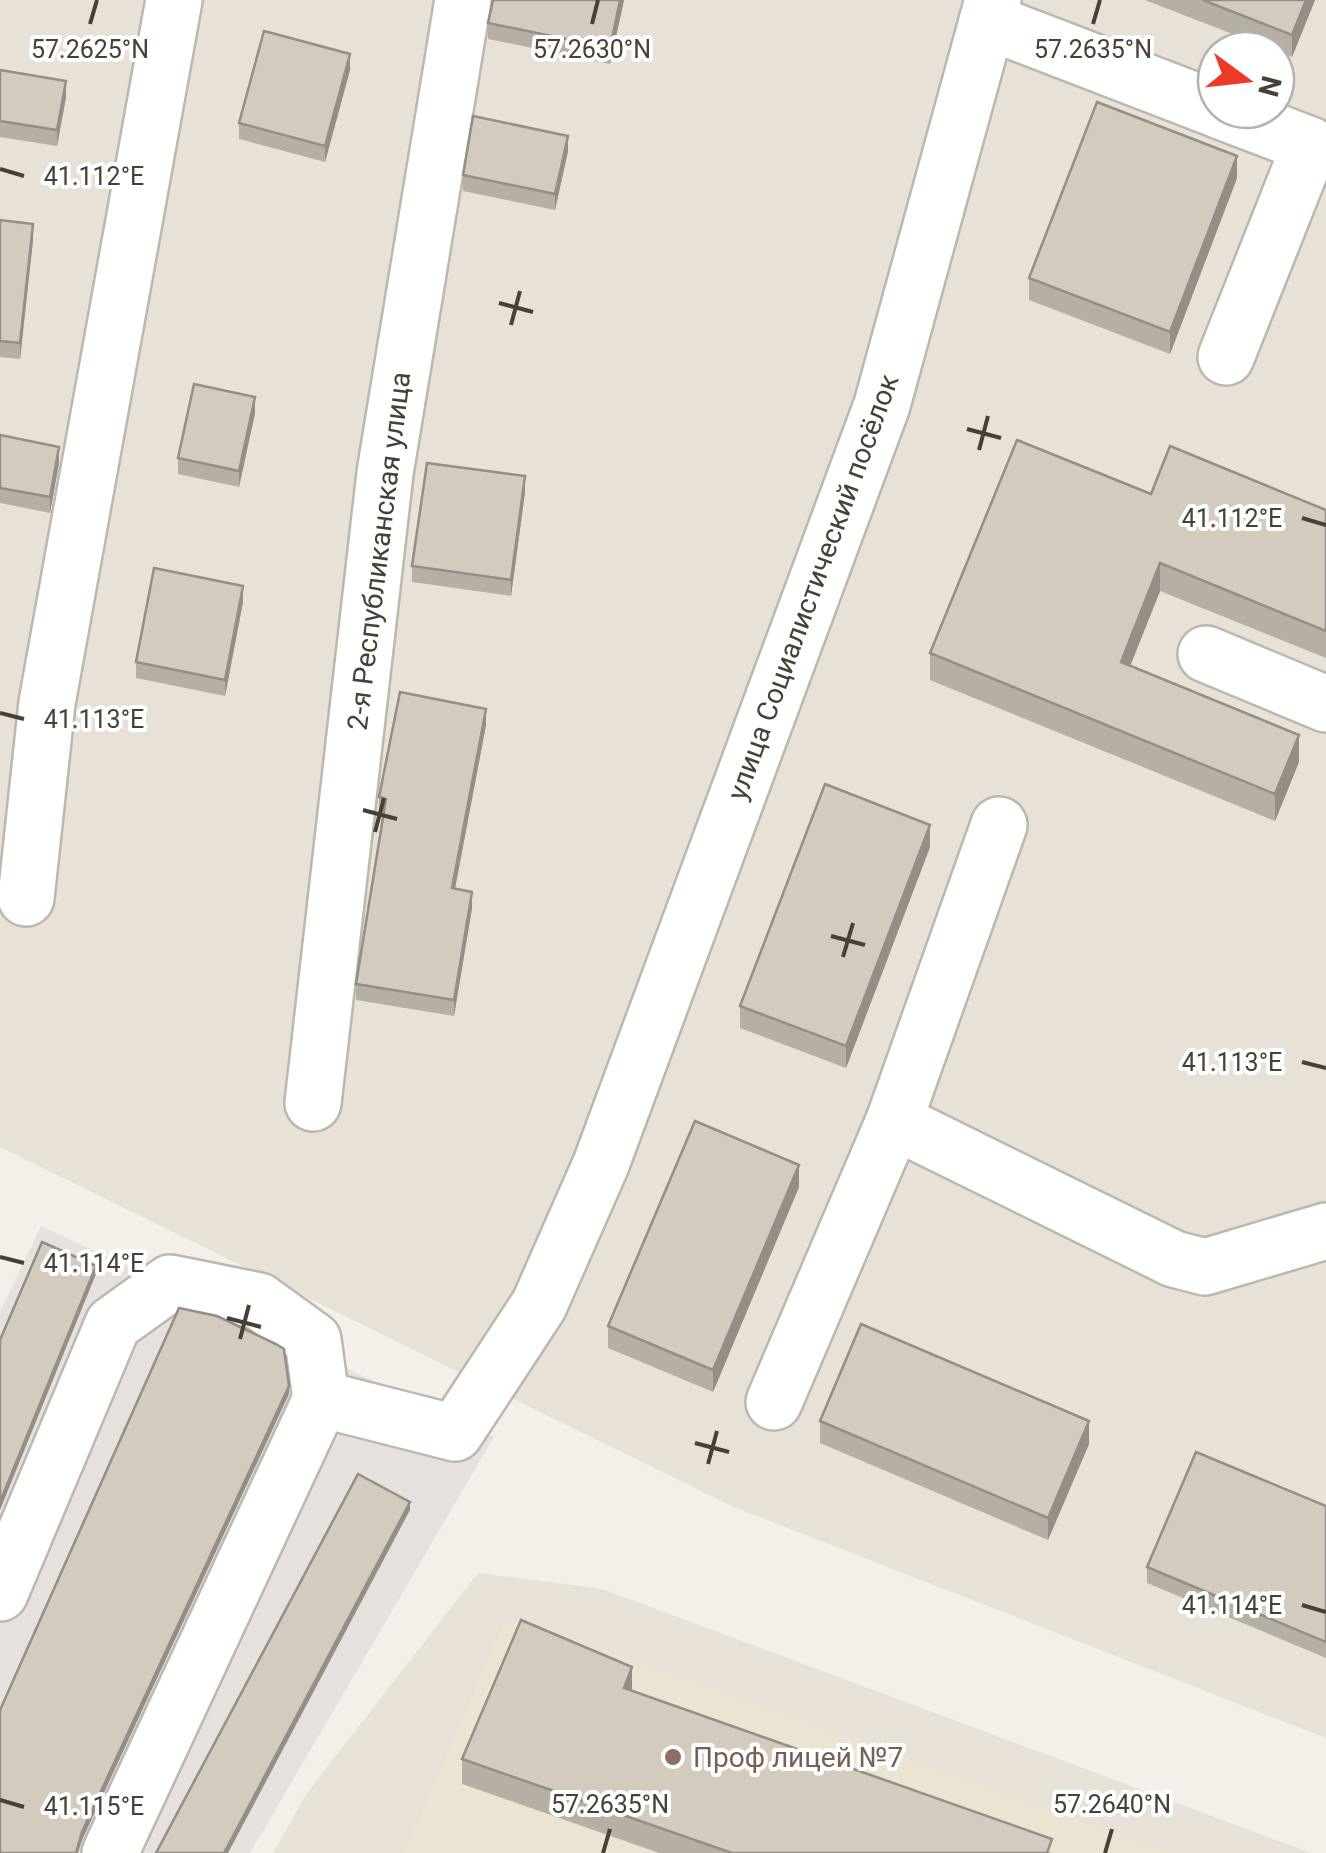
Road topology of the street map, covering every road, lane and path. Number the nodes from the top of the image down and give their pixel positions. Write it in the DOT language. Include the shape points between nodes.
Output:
graph roads {
  1 [pos="174,0"];
  2 [pos="463,0"];
  3 [pos="990,10"];
  4 [pos="1196,101"];
  5 [pos="1318,126"];
  6 [pos="1226,356"];
  7 [pos="1206,654"];
  8 [pos="1326,704"];
  9 [pos="999,825"];
  10 [pos="26,898"];
  11 [pos="313,1104"];
  12 [pos="894,1121"];
  13 [pos="1326,1231"];
  14 [pos="321,1398"];
  15 [pos="774,1402"];
  16 [pos="0,1593"];
  17 [pos="110,1853"];
  1 -- 10 [label="street" via="47,703"];
  2 -- 11 [label="street, 2-я Республиканская улица" via="385,473"];
  3 -- 4 [label="street"];
  3 -- 14 [label="street, улица Социалистический посёлок" via="882,405 602,1164 538,1305 455,1433"];
  5 -- 6 [label="street"];
  7 -- 8 [label="street"];
  9 -- 12 [label="street"];
  12 -- 13 [label="street" via="1174,1259 1205,1268"];
  12 -- 15 [label="street"];
  14 -- 16 [label="street" via="314,1340 258,1302 170,1283 113,1324"];
  14 -- 17 [label="street"];
}
